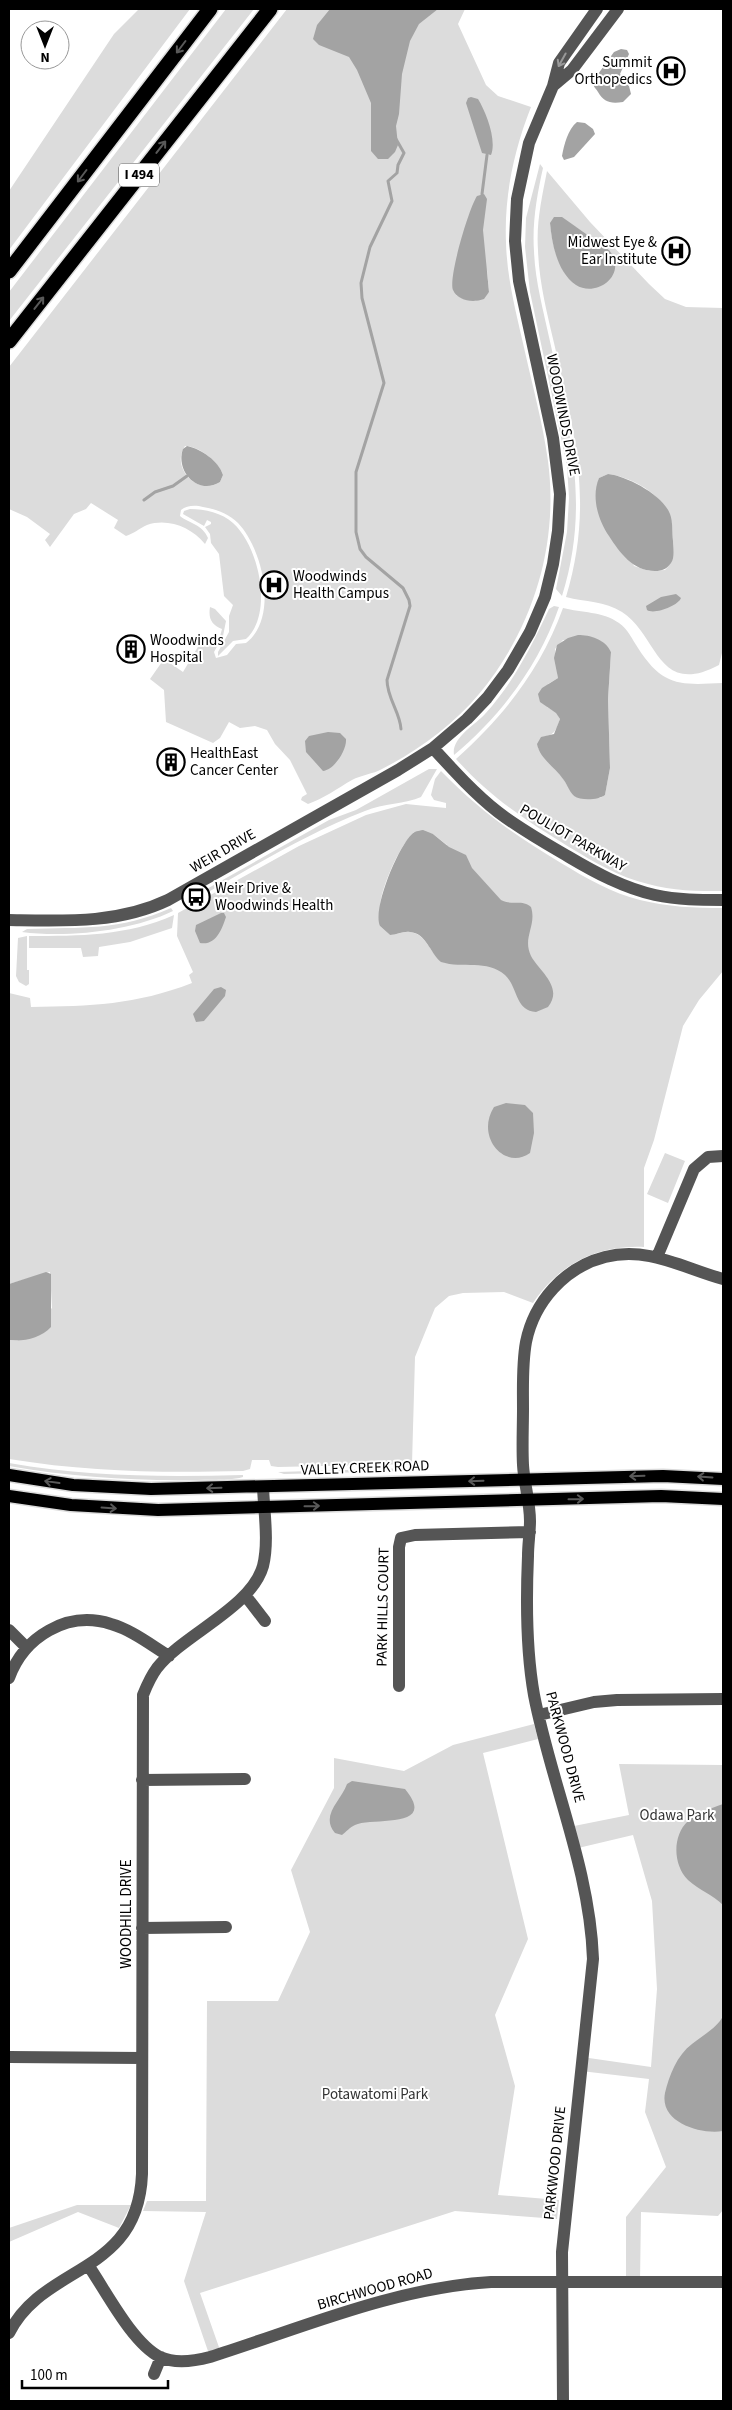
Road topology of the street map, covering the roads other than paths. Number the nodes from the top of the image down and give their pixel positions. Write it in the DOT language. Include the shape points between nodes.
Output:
graph roads {
  1 [pos="210,9"];
  2 [pos="270,9"];
  3 [pos="597,9"];
  4 [pos="618,9"];
  5 [pos="553,86"];
  6 [pos="9,271"];
  7 [pos="9,341"];
  8 [pos="433,748"];
  9 [pos="723,900"];
  10 [pos="9,920"];
  11 [pos="723,1156"];
  12 [pos="657,1256"];
  13 [pos="723,1279"];
  14 [pos="9,1475"];
  15 [pos="525,1479"];
  16 [pos="723,1479"];
  17 [pos="263,1487"];
  18 [pos="9,1496"];
  19 [pos="723,1499"];
  20 [pos="528,1500"];
  21 [pos="264,1507"];
  22 [pos="530,1532"];
  23 [pos="245,1595"];
  24 [pos="265,1621"];
  25 [pos="9,1630"];
  26 [pos="26,1647"];
  27 [pos="169,1656"];
  28 [pos="9,1678"];
  29 [pos="399,1686"];
  30 [pos="723,1699"];
  31 [pos="539,1715"];
  32 [pos="245,1779"];
  33 [pos="142,1780"];
  34 [pos="226,1927"];
  35 [pos="142,1928"];
  36 [pos="9,2057"];
  37 [pos="142,2058"];
  38 [pos="88,2265"];
  39 [pos="562,2282"];
  40 [pos="723,2282"];
  41 [pos="9,2333"];
  42 [pos="161,2357"];
  43 [pos="154,2374"];
  44 [pos="563,2401"];
  1 -- 6 [label="highway, I 494, one-way"];
  7 -- 2 [label="highway, I 494, one-way"];
  3 -- 5 [label="street, WOODWINDS DRIVE, one-way" via="559,63"];
  4 -- 5 [label="street, WOODWINDS DRIVE" via="572,70"];
  5 -- 8 [label="street, WOODWINDS DRIVE" via="522,165 515,232 521,293 557,460 560,514 555,555 538,614 514,661 480,705"];
  8 -- 9 [label="street, POULIOT PARKWAY" via="499,813 594,872 654,895"];
  8 -- 10 [label="street, WEIR DRIVE" via="158,904 100,919"];
  11 -- 12 [label="street" via="708,1158 694,1169"];
  12 -- 13 [label="street, PARKWOOD DRIVE"];
  12 -- 15 [label="street, PARKWOOD DRIVE" via="622,1254 590,1262 564,1279 542,1304 530,1328 524,1355"];
  17 -- 14 [label="main road, VALLEY CREEK ROAD, one-way" via="128,1488 73,1485"];
  16 -- 15 [label="main road, VALLEY CREEK ROAD, one-way" via="663,1476"];
  15 -- 17 [label="main road, VALLEY CREEK ROAD, one-way"];
  15 -- 20 [label="street, PARKWOOD DRIVE"];
  17 -- 21 [label="street, WOODHILL DRIVE"];
  18 -- 21 [label="main road, one-way" via="118,1508"];
  20 -- 19 [label="main road, one-way" via="670,1496"];
  21 -- 20 [label="main road, one-way"];
  20 -- 22 [label="street, PARKWOOD DRIVE"];
  21 -- 23 [label="street, WOODHILL DRIVE" via="263,1564 254,1586"];
  22 -- 29 [label="street, PARK HILLS COURT" via="402,1538 399,1547"];
  22 -- 31 [label="street, PARKWOOD DRIVE" via="528,1645"];
  23 -- 24 [label="street"];
  23 -- 27 [label="street, WOODHILL DRIVE"];
  25 -- 26 [label="street"];
  26 -- 27 [label="street" via="55,1627 82,1620 127,1630"];
  26 -- 28 [label="street"];
  27 -- 33 [label="street, WOODHILL DRIVE" via="157,1668 143,1695"];
  30 -- 31 [label="street" via="617,1700"];
  31 -- 39 [label="street, PARKWOOD DRIVE" via="570,1831 592,1938 593,1959 580,2020 578,2158 562,2252"];
  32 -- 33 [label="street"];
  33 -- 35 [label="street, WOODHILL DRIVE"];
  34 -- 35 [label="street"];
  35 -- 37 [label="street, WOODHILL DRIVE"];
  36 -- 37 [label="street"];
  37 -- 38 [label="street, WOODHILL DRIVE" via="139,2201 120,2239"];
  38 -- 41 [label="street, WOODHILL DRIVE" via="24,2310"];
  38 -- 42 [label="street" via="135,2336"];
  39 -- 40 [label="street, BIRCHWOOD ROAD"];
  39 -- 42 [label="street, BIRCHWOOD ROAD" via="491,2282 429,2289 390,2298 201,2359"];
  39 -- 44 [label="street, PARKWOOD DRIVE"];
  42 -- 43 [label="street"];
}
